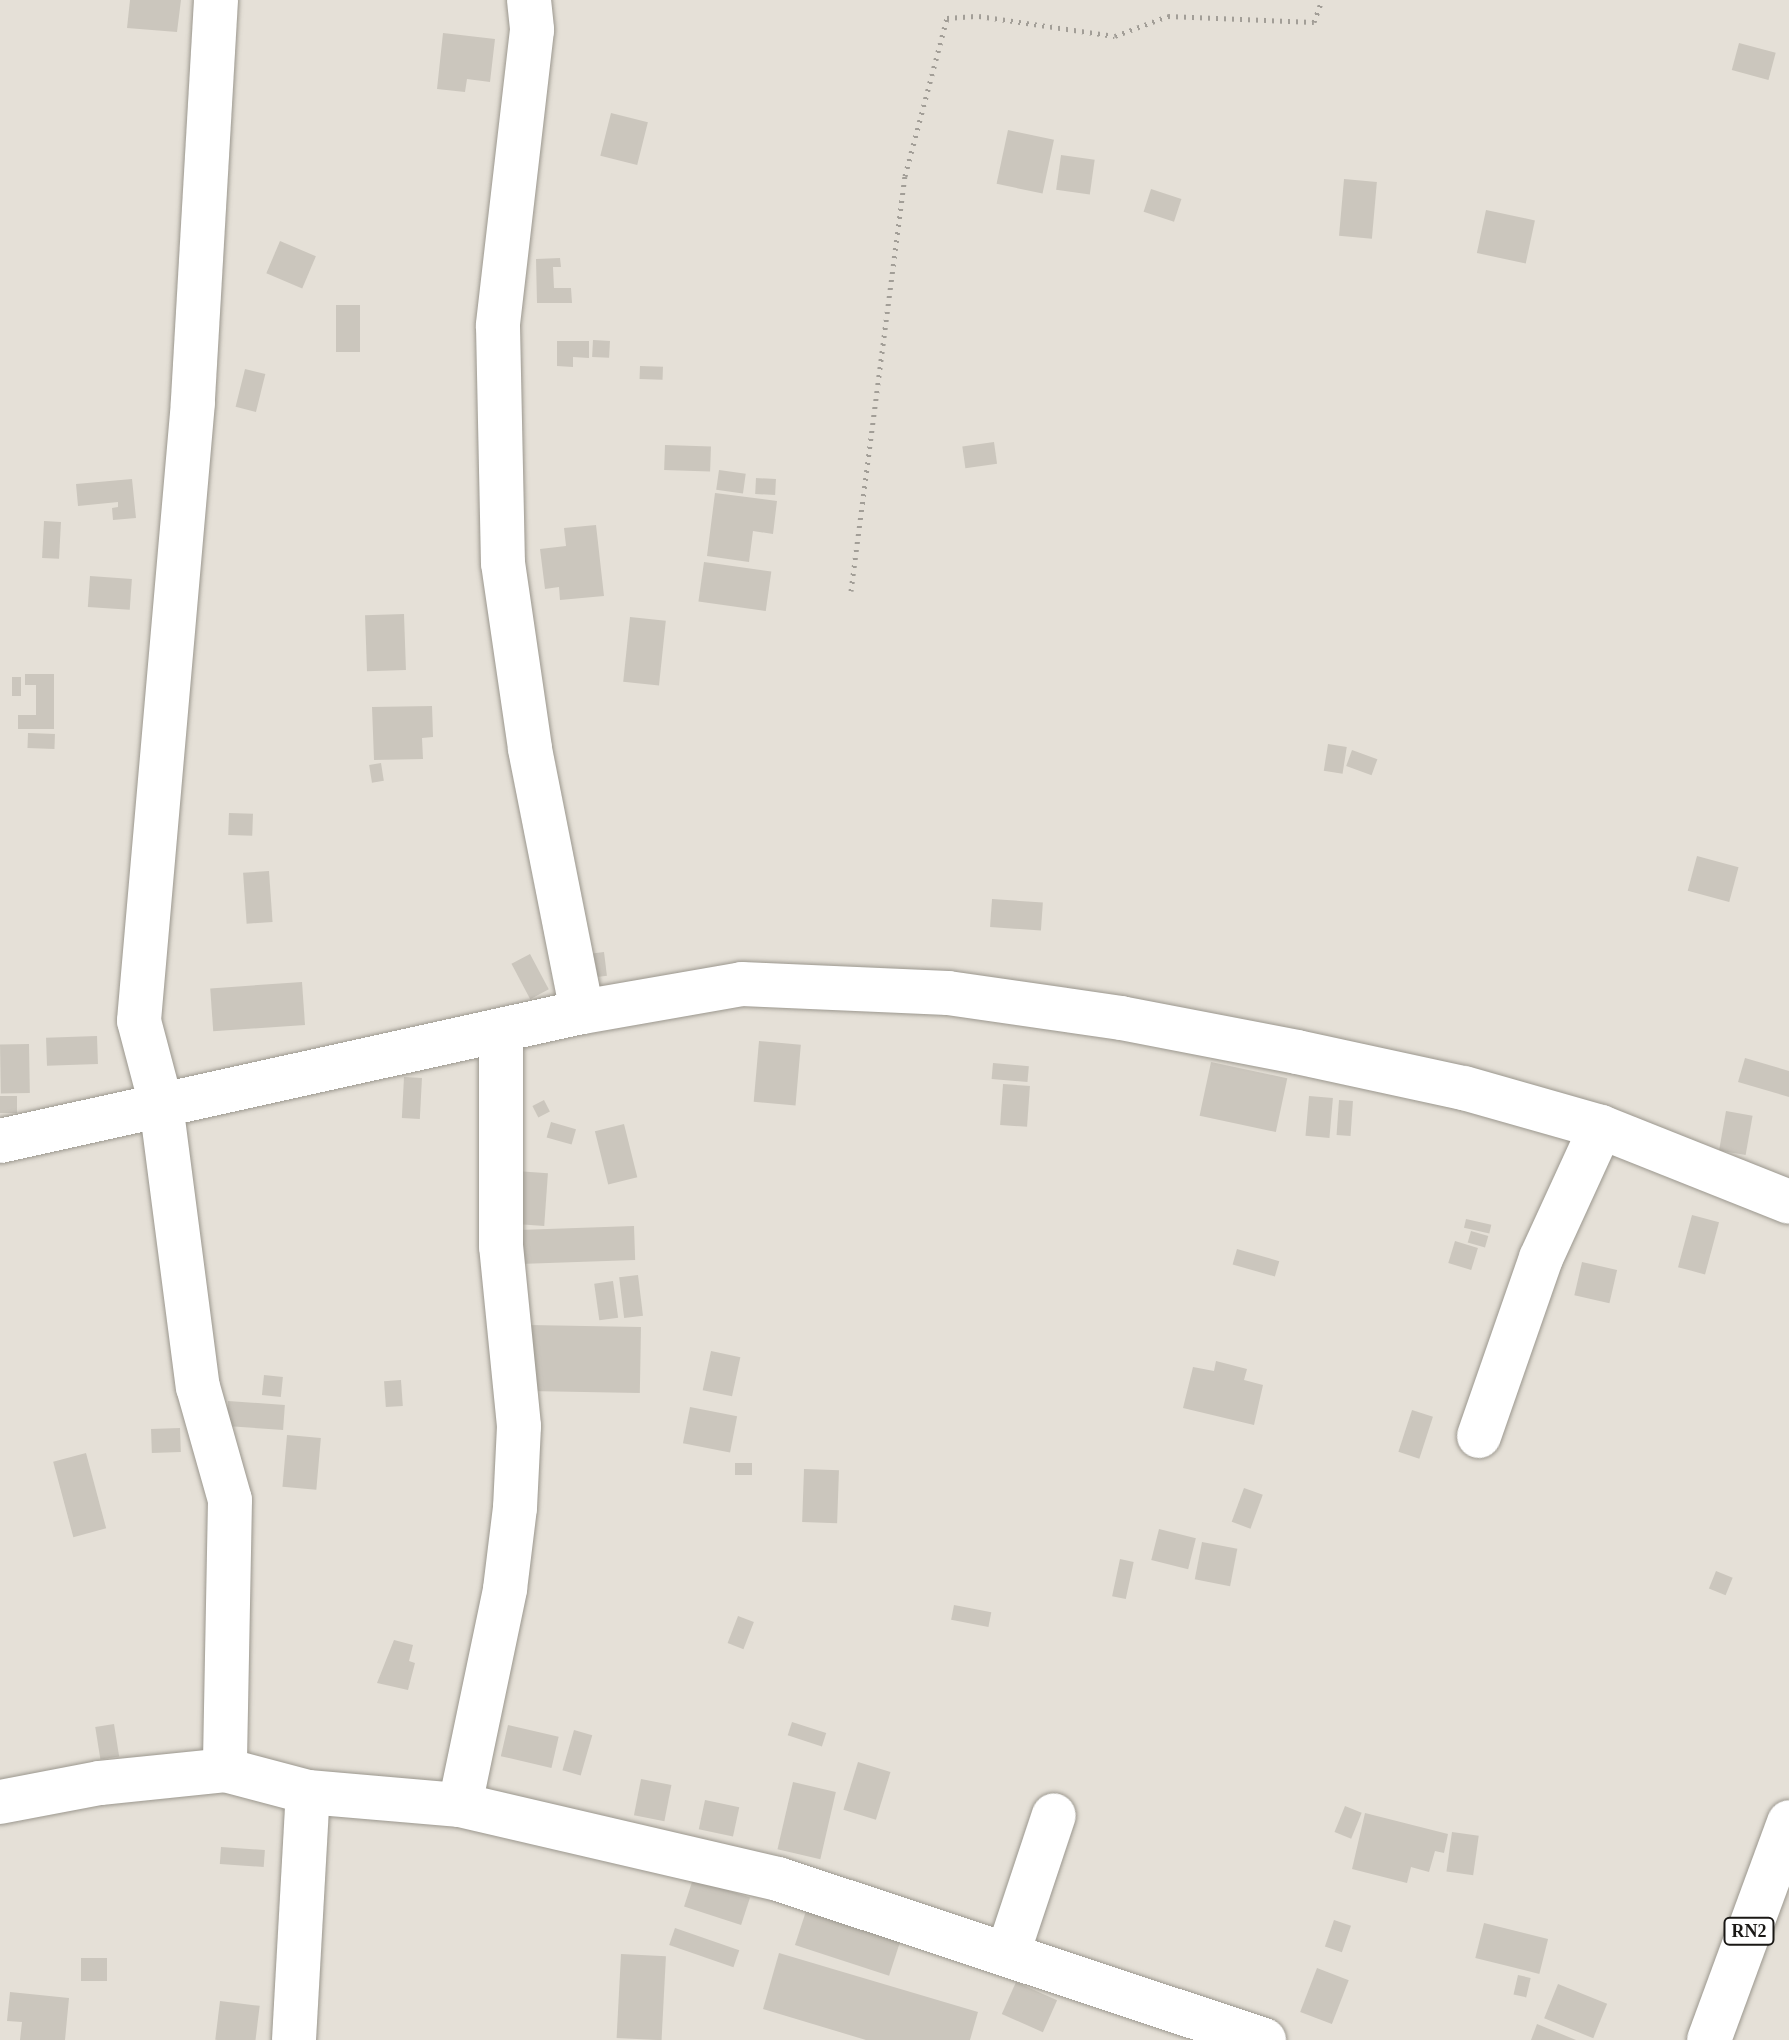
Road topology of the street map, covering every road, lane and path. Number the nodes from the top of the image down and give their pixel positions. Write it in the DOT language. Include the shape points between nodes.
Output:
graph roads {
  1 [pos="216,0"];
  2 [pos="529,0"];
  3 [pos="1322,0"];
  4 [pos="851,591"];
  5 [pos="582,1012"];
  6 [pos="501,1032"];
  7 [pos="161,1104"];
  8 [pos="1601,1127"];
  9 [pos="0,1141"];
  10 [pos="1789,1202"];
  11 [pos="1479,1436"];
  12 [pos="225,1770"];
  13 [pos="308,1792"];
  14 [pos="0,1802"];
  15 [pos="460,1805"];
  16 [pos="1054,1815"];
  17 [pos="1789,1822"];
  18 [pos="1008,1953"];
  19 [pos="294,2040"];
  20 [pos="1264,2040"];
  21 [pos="1709,2040"];
  1 -- 7 [label="main road" via="193,402 139,1021"];
  2 -- 5 [label="main road" via="532,30 498,326 503,563 530,749"];
  3 -- 4 [label="path" via="1314,22 1168,16 1115,36 979,16 947,18 905,176"];
  5 -- 6 [label="main road"];
  5 -- 8 [label="main road" via="742,984 948,993 1121,1018 1297,1052 1464,1088"];
  6 -- 7 [label="main road"];
  6 -- 15 [label="main road" via="501,1247 519,1426 515,1508 505,1589"];
  7 -- 9 [label="main road"];
  7 -- 12 [label="main road" via="198,1387 230,1500"];
  8 -- 10 [label="main road"];
  8 -- 11 [label="main road" via="1541,1258"];
  12 -- 13 [label="main road"];
  12 -- 14 [label="main road" via="100,1783"];
  13 -- 15 [label="main road"];
  13 -- 19 [label="main road"];
  15 -- 18 [label="main road" via="778,1879"];
  16 -- 18 [label="main road"];
  17 -- 21 [label="main road, RN2"];
  18 -- 20 [label="main road"];
}
